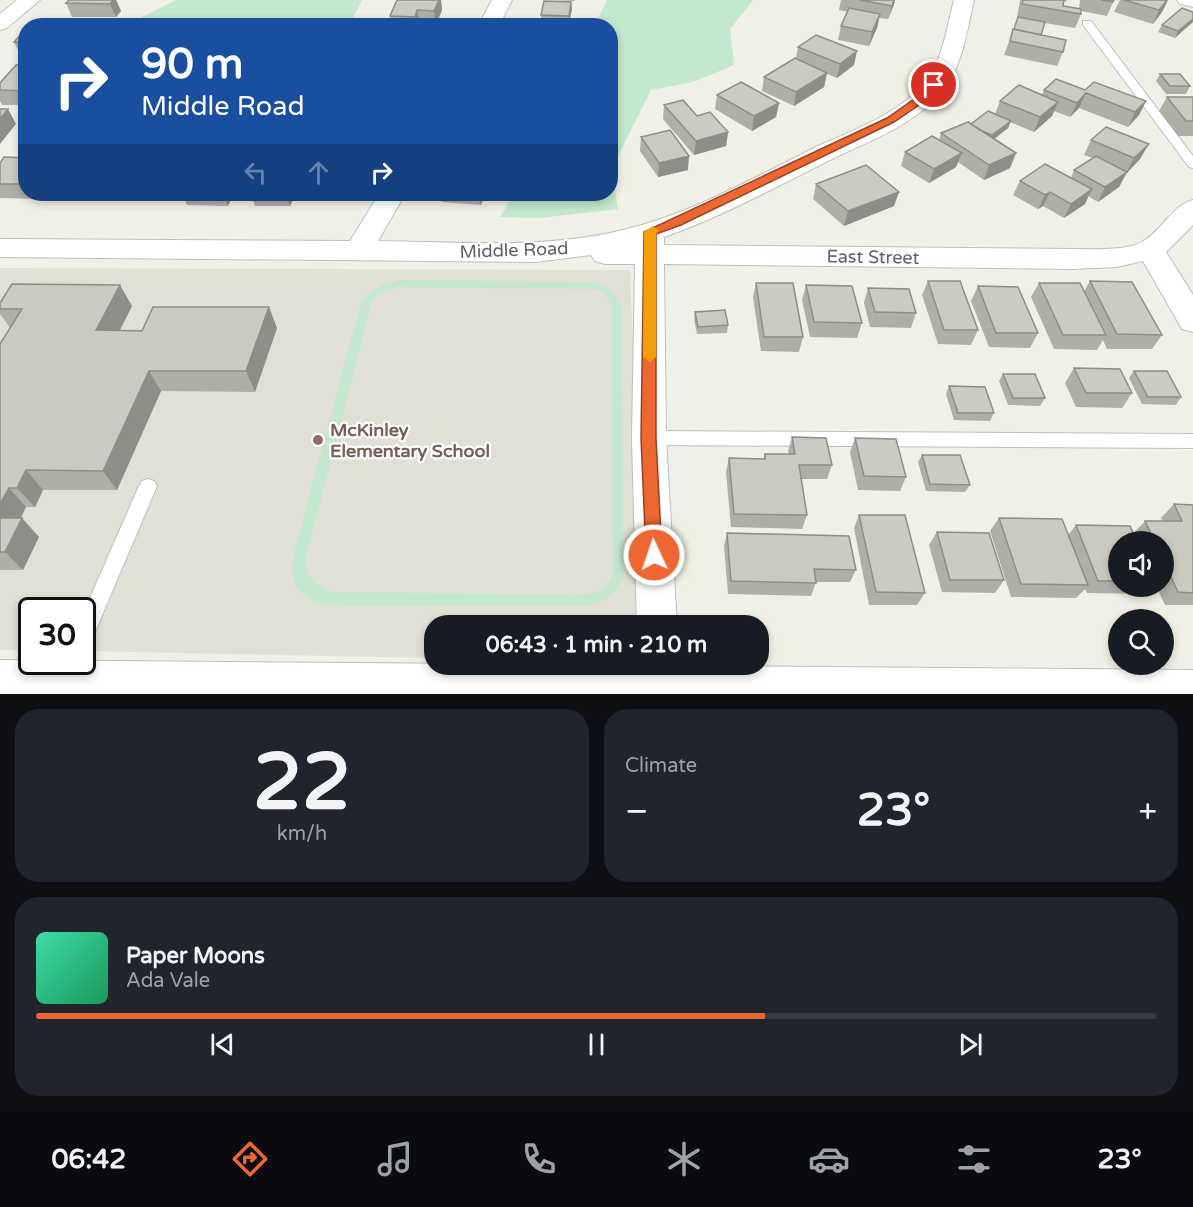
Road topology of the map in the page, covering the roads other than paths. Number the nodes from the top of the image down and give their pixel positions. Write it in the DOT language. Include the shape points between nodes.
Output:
graph roads {
  1 [pos="30,0"];
  2 [pos="502,0"];
  3 [pos="964,0"];
  4 [pos="1188,0"];
  5 [pos="1193,1"];
  6 [pos="492,18"];
  7 [pos="1087,23"];
  8 [pos="0,24"];
  9 [pos="1193,164"];
  10 [pos="388,201"];
  11 [pos="1193,209"];
  12 [pos="650,243"];
  13 [pos="0,248"];
  14 [pos="1151,250"];
  15 [pos="358,252"];
  16 [pos="536,252"];
  17 [pos="1193,321"];
  18 [pos="649,438"];
  19 [pos="1193,441"];
  20 [pos="148,486"];
  21 [pos="96,607"];
  22 [pos="657,615"];
  23 [pos="96,672"];
  24 [pos="46,675"];
  25 [pos="0,681"];
  26 [pos="660,681"];
  27 [pos="1193,691"];
  1 -- 8 [label="street"];
  2 -- 6 [label="street"];
  3 -- 12 [label="street" via="945,64 921,99 891,120 677,223"];
  4 -- 5 [label="street"];
  7 -- 9 [label="lane"];
  10 -- 15 [label="street"];
  11 -- 14 [label="street"];
  12 -- 14 [label="street, East Street" via="1072,259 1117,257"];
  12 -- 16 [label="street, East Street"];
  12 -- 18 [label="street"];
  13 -- 15 [label="street, Middle Road"];
  14 -- 17 [label="street"];
  15 -- 16 [label="street, Middle Road"];
  18 -- 19 [label="lane"];
  18 -- 22 [label="street"];
  20 -- 21 [label="lane"];
  23 -- 26 [label="street"];
  24 -- 25 [label="street"];
  26 -- 27 [label="street"];
}
